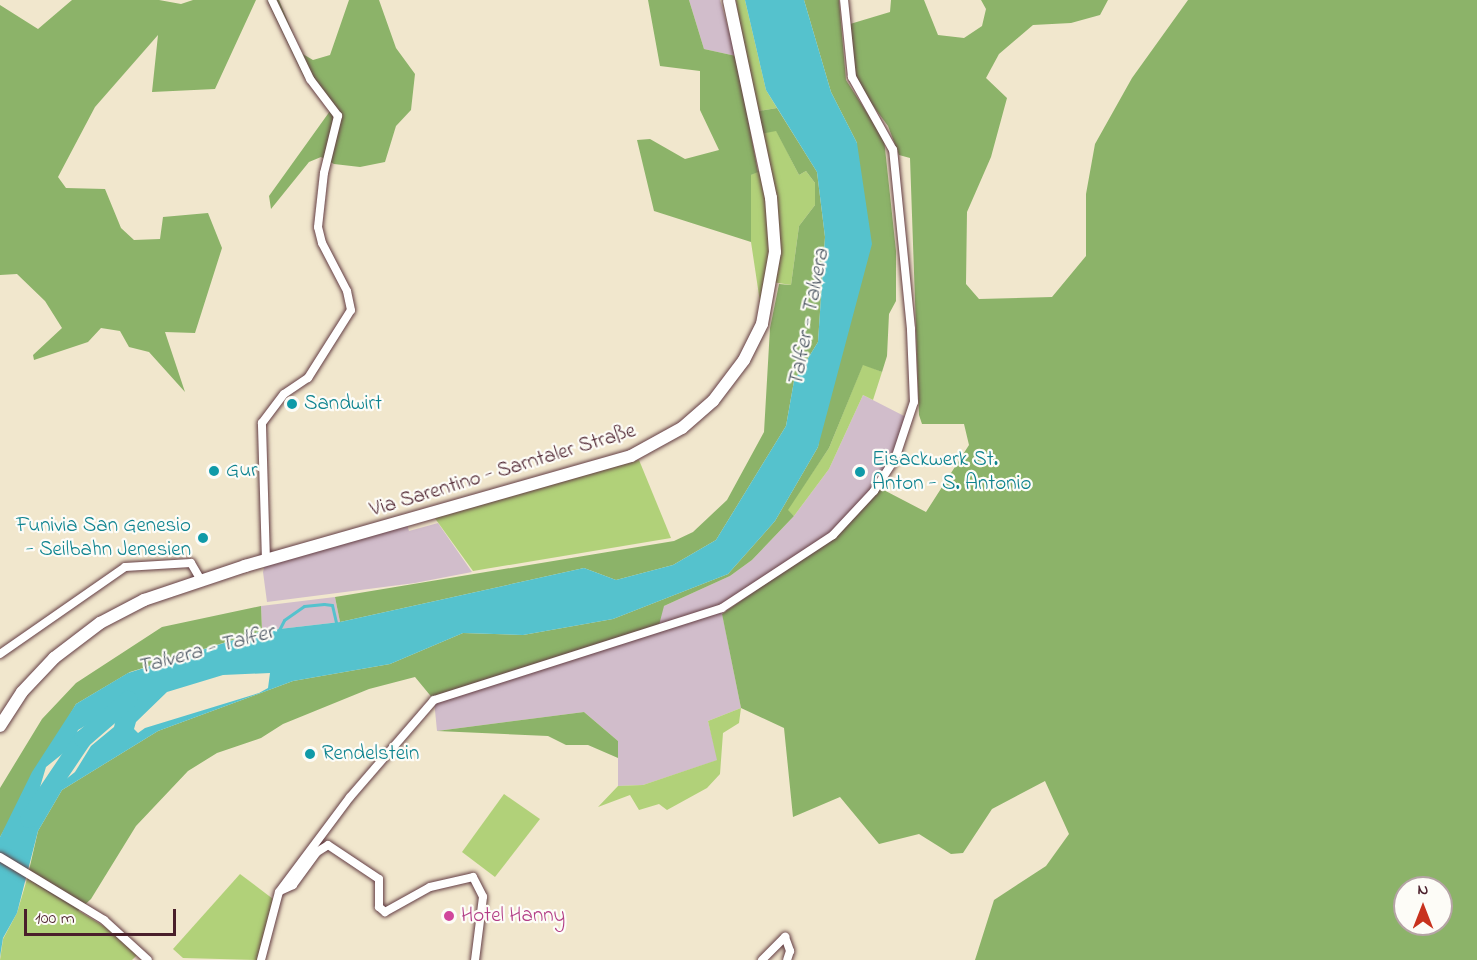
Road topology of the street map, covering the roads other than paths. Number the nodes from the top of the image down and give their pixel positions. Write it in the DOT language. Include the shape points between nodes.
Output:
graph roads {
  1 [pos="272,0"];
  2 [pos="729,0"];
  3 [pos="844,0"];
  4 [pos="266,561"];
  5 [pos="201,580"];
  6 [pos="0,654"];
  7 [pos="0,726"];
  8 [pos="0,857"];
  9 [pos="279,892"];
  10 [pos="148,960"];
  11 [pos="261,960"];
  12 [pos="475,960"];
  13 [pos="762,960"];
  14 [pos="787,960"];
  1 -- 4 [label="street" via="310,79 339,116 324,173 318,227 347,291 351,310 308,378 284,394 262,423"];
  2 -- 4 [label="main road, Via Sarentino - Sarntaler Straße" via="771,198 775,252 762,324 744,360 720,393 682,428 631,456"];
  3 -- 9 [label="street" via="852,77 893,150 914,391 910,423 874,491 833,535 722,608 440,697 419,714"];
  4 -- 5 [label="main road, Via Sarentino - Sarntaler Straße"];
  5 -- 6 [label="street" via="191,563 125,567"];
  5 -- 7 [label="main road, Via Sarentino - Sarntaler Straße" via="144,600 100,623 54,658 22,692"];
  8 -- 10 [label="street" via="104,920"];
  9 -- 11 [label="street"];
  9 -- 12 [label="street" via="293,885 317,852 328,844 379,879 379,907 385,912 430,887 473,877 483,897"];
  13 -- 14 [label="street" via="785,937 790,951"];
}
